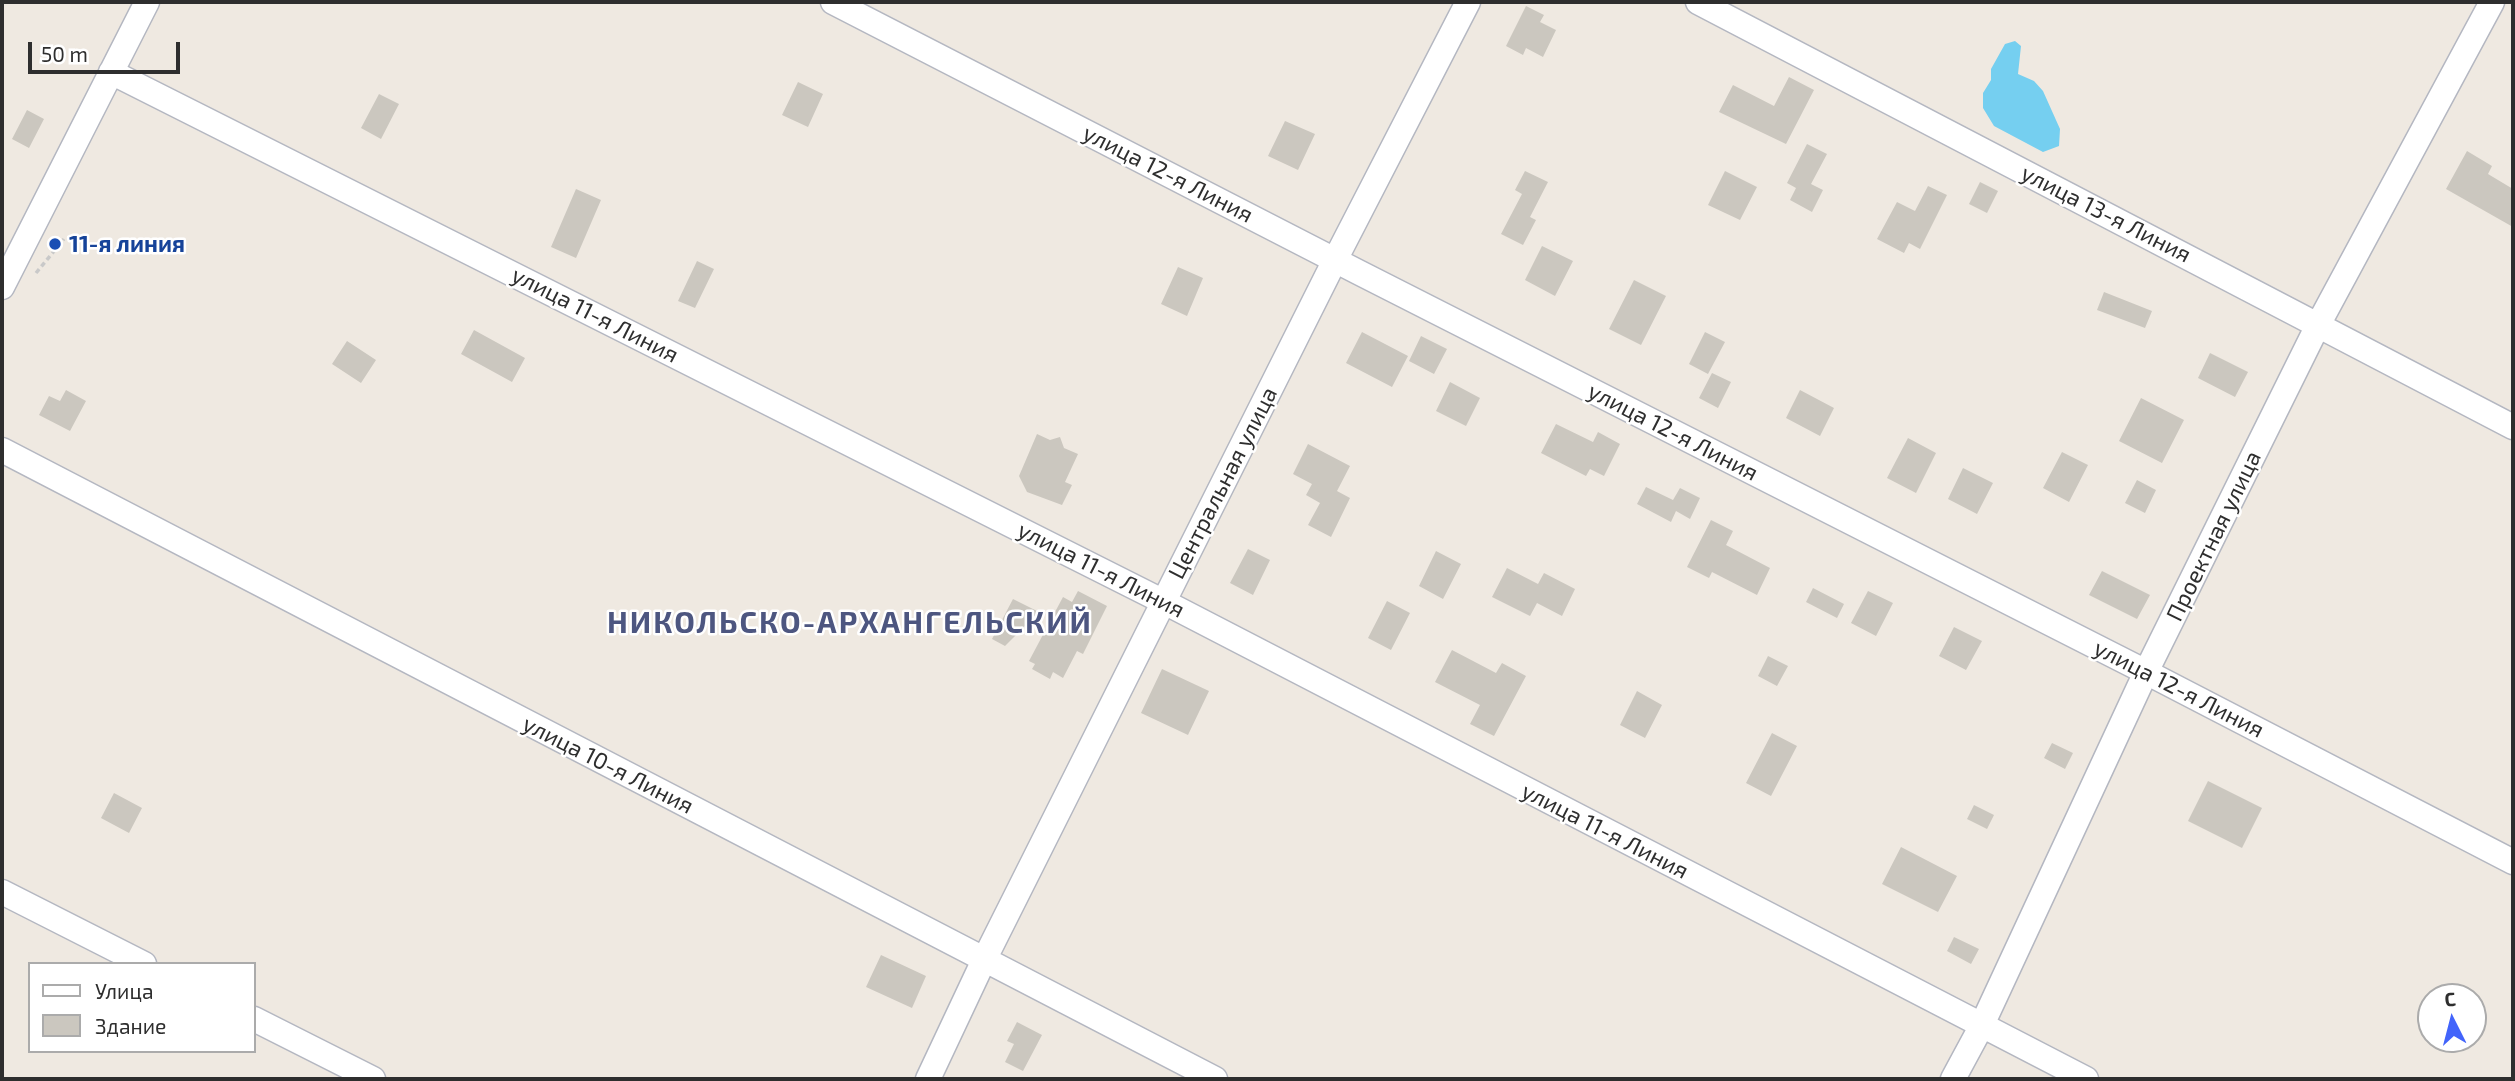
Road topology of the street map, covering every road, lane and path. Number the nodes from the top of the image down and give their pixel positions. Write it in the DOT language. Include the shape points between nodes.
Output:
graph roads {
  1 [pos="147,2"];
  2 [pos="833,2"];
  3 [pos="1468,2"];
  4 [pos="1698,2"];
  5 [pos="2492,2"];
  6 [pos="111,72"];
  7 [pos="64,239"];
  8 [pos="1335,260"];
  9 [pos="33,276"];
  10 [pos="2,287"];
  11 [pos="2318,325"];
  12 [pos="2513,427"];
  13 [pos="2,450"];
  14 [pos="1164,601"];
  15 [pos="2146,672"];
  16 [pos="2513,862"];
  17 [pos="2,892"];
  18 [pos="984,960"];
  19 [pos="140,962"];
  20 [pos="256,1020"];
  21 [pos="1982,1027"];
  22 [pos="373,1079"];
  23 [pos="928,1079"];
  24 [pos="1215,1079"];
  25 [pos="1953,1079"];
  26 [pos="2086,1079"];
  1 -- 6 [label="street"];
  2 -- 8 [label="street, улица 12-я Линия"];
  3 -- 8 [label="street, Центральная улица"];
  4 -- 11 [label="street, улица 13-я Линия"];
  5 -- 11 [label="street, Проектная улица"];
  6 -- 10 [label="street"];
  6 -- 14 [label="street, улица 11-я Линия"];
  7 -- 9 [label="path"];
  8 -- 14 [label="street, Центральная улица"];
  8 -- 15 [label="street, улица 12-я Линия"];
  11 -- 12 [label="street, улица 13-я Линия"];
  11 -- 15 [label="street, Проектная улица"];
  13 -- 18 [label="street, улица 10-я Линия"];
  14 -- 18 [label="street, Центральная улица"];
  14 -- 21 [label="street, улица 11-я Линия"];
  15 -- 16 [label="street, улица 12-я Линия"];
  15 -- 21 [label="street, Проектная улица"];
  17 -- 19 [label="street"];
  18 -- 23 [label="street, Центральная улица"];
  18 -- 24 [label="street, улица 10-я Линия"];
  20 -- 22 [label="street"];
  21 -- 25 [label="street, Проектная улица"];
  21 -- 26 [label="street, улица 11-я Линия"];
}
